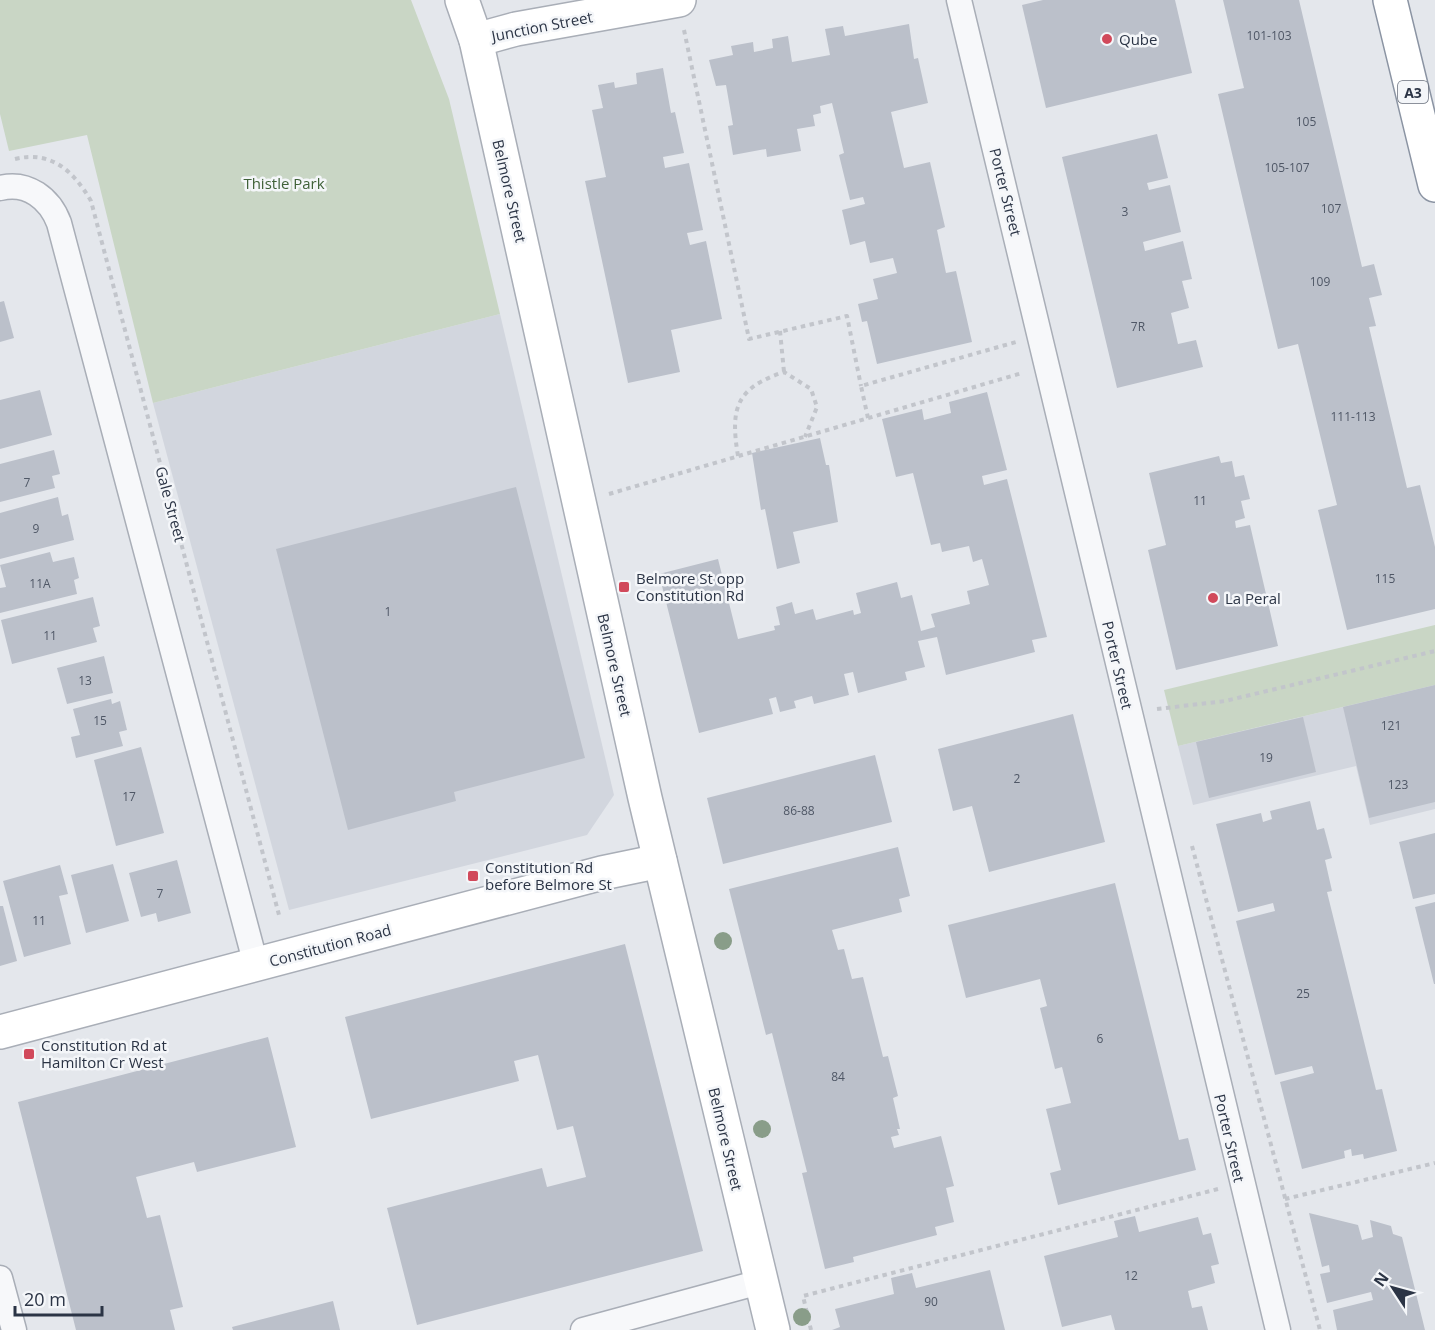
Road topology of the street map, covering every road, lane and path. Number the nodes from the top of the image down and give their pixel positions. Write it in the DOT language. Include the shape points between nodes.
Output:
graph roads {
  1 [pos="462,0"];
  2 [pos="959,0"];
  3 [pos="1390,0"];
  4 [pos="681,13"];
  5 [pos="476,40"];
  6 [pos="9,160"];
  7 [pos="1435,185"];
  8 [pos="0,188"];
  9 [pos="780,331"];
  10 [pos="1022,341"];
  11 [pos="1029,371"];
  12 [pos="784,372"];
  13 [pos="861,386"];
  14 [pos="868,418"];
  15 [pos="805,437"];
  16 [pos="738,456"];
  17 [pos="608,494"];
  18 [pos="1435,651"];
  19 [pos="1157,709"];
  20 [pos="660,861"];
  21 [pos="279,915"];
  22 [pos="256,964"];
  23 [pos="0,1032"];
  24 [pos="1435,1163"];
  25 [pos="1225,1187"];
  26 [pos="1285,1199"];
  27 [pos="0,1278"];
  28 [pos="760,1282"];
  29 [pos="14,1330"];
  30 [pos="583,1330"];
  31 [pos="773,1330"];
  32 [pos="812,1330"];
  33 [pos="1278,1330"];
  1 -- 5 [label="main road, Belmore Street"];
  2 -- 33 [label="street, Porter Street"];
  3 -- 7 [label="main road, A3"];
  4 -- 5 [label="main road, Junction Street" via="516,29"];
  4 -- 9 [label="path" via="749,339"];
  5 -- 20 [label="main road, Belmore Street"];
  6 -- 21 [label="path, Gale Street" via="27,156 55,162 78,179 91,201"];
  8 -- 22 [label="street" via="17,187 39,195 59,224"];
  9 -- 12 [label="path"];
  9 -- 13 [label="path" via="847,316"];
  10 -- 13 [label="path"];
  11 -- 14 [label="path"];
  12 -- 15 [label="path" via="812,389 817,407"];
  12 -- 16 [label="path" via="759,380 745,392 734,427"];
  13 -- 14 [label="path"];
  14 -- 15 [label="path"];
  15 -- 16 [label="path"];
  16 -- 17 [label="path"];
  18 -- 19 [label="path" via="1225,701"];
  20 -- 22 [label="main road, Constitution Road"];
  20 -- 28 [label="main road, Belmore Street"];
  22 -- 23 [label="main road, Constitution Road"];
  24 -- 26 [label="path"];
  25 -- 32 [label="path" via="803,1296"];
  27 -- 29 [label="street"];
  28 -- 30 [label="street"];
  28 -- 31 [label="main road, Belmore Street"];
}
